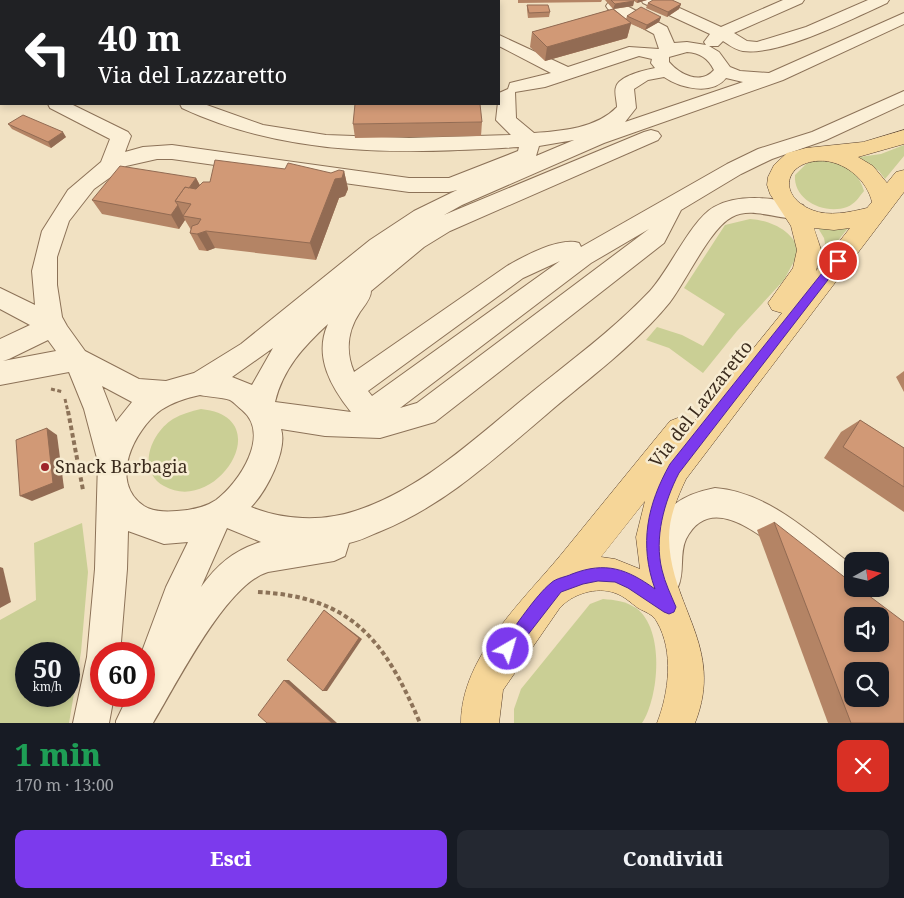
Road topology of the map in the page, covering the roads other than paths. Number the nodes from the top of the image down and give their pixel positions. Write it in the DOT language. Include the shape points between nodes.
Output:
graph roads {
  1 [pos="618,0"];
  2 [pos="649,0"];
  3 [pos="796,0"];
  4 [pos="881,0"];
  5 [pos="904,18"];
  6 [pos="721,32"];
  7 [pos="904,36"];
  8 [pos="500,40"];
  9 [pos="500,45"];
  10 [pos="708,51"];
  11 [pos="875,52"];
  12 [pos="665,59"];
  13 [pos="851,63"];
  14 [pos="723,70"];
  15 [pos="568,74"];
  16 [pos="777,76"];
  17 [pos="685,81"];
  18 [pos="507,91"];
  19 [pos="904,96"];
  20 [pos="696,103"];
  21 [pos="60,105"];
  22 [pos="192,105"];
  23 [pos="904,138"];
  24 [pos="530,140"];
  25 [pos="825,153"];
  26 [pos="787,162"];
  27 [pos="110,165"];
  28 [pos="904,178"];
  29 [pos="698,190"];
  30 [pos="673,203"];
  31 [pos="880,209"];
  32 [pos="795,211"];
  33 [pos="374,277"];
  34 [pos="0,298"];
  35 [pos="54,326"];
  36 [pos="0,351"];
  37 [pos="77,359"];
  38 [pos="0,373"];
  39 [pos="200,383"];
  40 [pos="166,393"];
  41 [pos="365,408"];
  42 [pos="262,410"];
  43 [pos="112,475"];
  44 [pos="394,512"];
  45 [pos="221,514"];
  46 [pos="844,578"];
  47 [pos="556,587"];
  48 [pos="669,607"];
  49 [pos="104,642"];
  50 [pos="94,707"];
  51 [pos="138,709"];
  52 [pos="476,719"];
  53 [pos="91,723"];
  54 [pos="676,723"];
  1 -- 12 [label="lane" via="614,6 661,31"];
  2 -- 6 [label="lane"];
  3 -- 6 [label="lane"];
  4 -- 6 [label="lane" via="812,31 758,48 743,46"];
  5 -- 16 [label="lane"];
  6 -- 10 [label="lane"];
  7 -- 11 [label="lane"];
  8 -- 15 [label="lane"];
  9 -- 18 [label="lane" via="520,67"];
  10 -- 12 [label="lane" via="680,46"];
  10 -- 14 [label="lane" via="720,60"];
  12 -- 15 [label="lane" via="639,51 629,52"];
  12 -- 17 [label="lane"];
  12 -- 24 [label="lane" via="625,88 627,108 616,119 578,133"];
  13 -- 33 [label="lane" via="784,91 688,121 470,212 416,242"];
  14 -- 16 [label="lane" via="753,78"];
  14 -- 17 [label="lane" via="711,81"];
  15 -- 18 [label="lane"];
  16 -- 20 [label="lane"];
  17 -- 20 [label="lane"];
  18 -- 24 [label="lane" via="506,120"];
  19 -- 29 [label="lane" via="819,136 765,154"];
  20 -- 39 [label="lane" via="597,138 486,185 422,217 357,262 250,352"];
  21 -- 27 [label="lane" via="121,136"];
  22 -- 24 [label="lane" via="239,124 303,139 362,145"];
  23 -- 25 [label="main road" via="864,149"];
  24 -- 27 [label="lane" via="527,155 449,186 409,185 172,152 144,152"];
  25 -- 26 [label="main road" via="799,156"];
  25 -- 31 [label="main road" via="841,157 869,174 878,184"];
  26 -- 29 [label="lane"];
  26 -- 32 [label="main road" via="779,172 778,186"];
  27 -- 35 [label="lane" via="62,212 45,249 42,280"];
  28 -- 31 [label="main road, Via del Lazzaretto"];
  29 -- 30 [label="lane"];
  30 -- 41 [label="lane" via="634,217 571,249 515,272"];
  30 -- 41 [label="lane" via="656,237 425,414 405,421"];
  31 -- 32 [label="main road" via="850,221 812,218"];
  31 -- 48 [label="main road, Via del Lazzaretto" via="675,468 662,492 652,541 655,570"];
  32 -- 44 [label="lane" via="746,207 725,211 715,217 707,224 688,258 662,293 628,330 464,465 426,494"];
  32 -- 47 [label="main road, Via del Lazzaretto" via="810,246 810,260 798,282"];
  33 -- 41 [label="lane" via="353,302 336,340 339,374"];
  33 -- 42 [label="lane" via="305,330 281,355 263,387"];
  34 -- 35 [label="lane"];
  35 -- 36 [label="lane"];
  35 -- 37 [label="lane"];
  37 -- 38 [label="lane"];
  37 -- 40 [label="lane" via="136,391"];
  37 -- 43 [label="lane" via="103,425"];
  39 -- 40 [label="lane"];
  39 -- 42 [label="lane" via="235,387 250,395"];
  40 -- 43 [label="lane" via="130,421 118,440"];
  41 -- 42 [label="lane" via="351,426 313,422"];
  42 -- 45 [label="lane" via="269,432 268,452 260,474 245,495"];
  43 -- 45 [label="lane" via="123,509 141,522 165,528 191,526"];
  43 -- 49 [label="lane" via="111,569"];
  44 -- 45 [label="lane" via="355,526 315,533 279,531"];
  44 -- 51 [label="lane" via="376,529 338,544 246,563 231,575 206,608"];
  45 -- 51 [label="lane" via="178,599"];
  46 -- 48 [label="lane" via="760,515 734,505 713,503 689,512 671,534 666,570"];
  47 -- 48 [label="main road" via="591,575 615,575 633,582"];
  47 -- 52 [label="main road, Via del Lazzaretto" via="496,664 484,686"];
  48 -- 54 [label="main road, Via del Lazzaretto" via="685,664 682,711"];
  50 -- 53 [label="lane"];
}
